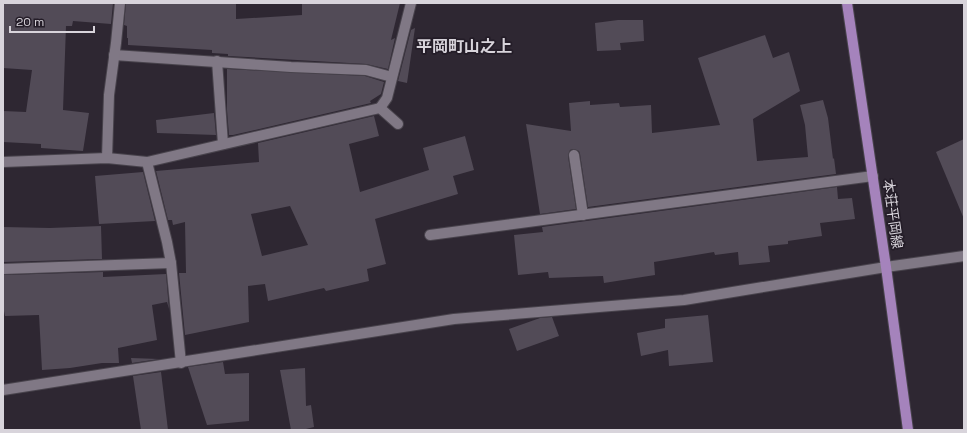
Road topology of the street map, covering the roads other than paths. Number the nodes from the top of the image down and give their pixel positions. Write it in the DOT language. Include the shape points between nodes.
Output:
graph roads {
  1 [pos="120,3"];
  2 [pos="411,3"];
  3 [pos="847,3"];
  4 [pos="114,55"];
  5 [pos="217,61"];
  6 [pos="392,77"];
  7 [pos="380,108"];
  8 [pos="398,124"];
  9 [pos="223,144"];
  10 [pos="574,155"];
  11 [pos="107,158"];
  12 [pos="3,162"];
  13 [pos="147,162"];
  14 [pos="873,176"];
  15 [pos="583,215"];
  16 [pos="430,236"];
  17 [pos="964,256"];
  18 [pos="171,263"];
  19 [pos="886,267"];
  20 [pos="3,269"];
  21 [pos="181,363"];
  22 [pos="3,390"];
  23 [pos="908,430"];
  1 -- 4 [label="street"];
  2 -- 6 [label="street"];
  3 -- 14 [label="main road, 本荘平岡線"];
  4 -- 5 [label="street"];
  4 -- 11 [label="street" via="109,95"];
  5 -- 6 [label="street" via="366,70"];
  5 -- 9 [label="street"];
  6 -- 7 [label="street" via="387,98"];
  7 -- 8 [label="street"];
  7 -- 9 [label="street"];
  9 -- 13 [label="street"];
  10 -- 15 [label="street"];
  11 -- 12 [label="street"];
  11 -- 13 [label="street"];
  13 -- 18 [label="street"];
  14 -- 15 [label="street"];
  14 -- 19 [label="main road, 本荘平岡線"];
  15 -- 16 [label="street"];
  17 -- 19 [label="street"];
  18 -- 20 [label="street"];
  18 -- 21 [label="street"];
  19 -- 21 [label="street" via="684,300 454,319"];
  19 -- 23 [label="main road, 本荘平岡線"];
  21 -- 22 [label="street"];
}
